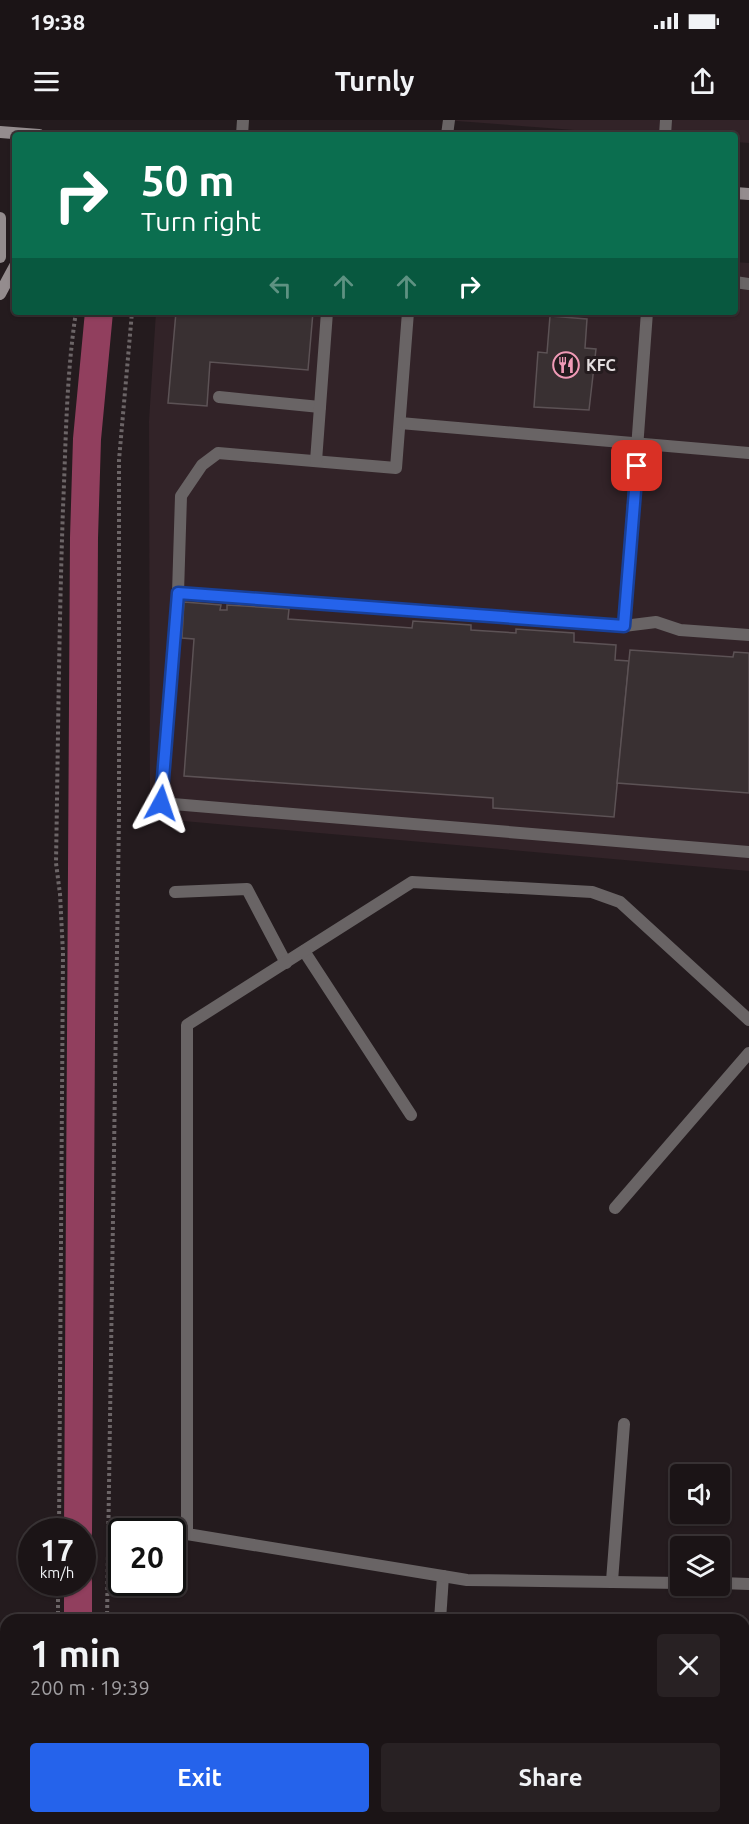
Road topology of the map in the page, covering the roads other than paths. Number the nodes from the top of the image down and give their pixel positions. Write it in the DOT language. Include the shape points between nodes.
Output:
graph roads {
  1 [pos="0,219"];
  2 [pos="0,257"];
  3 [pos="12,272"];
  4 [pos="0,294"];
  5 [pos="327,315"];
  6 [pos="408,315"];
  7 [pos="647,315"];
  8 [pos="219,398"];
  9 [pos="320,407"];
  10 [pos="400,423"];
  11 [pos="638,443"];
  12 [pos="749,453"];
  13 [pos="316,461"];
  14 [pos="178,593"];
  15 [pos="624,626"];
  16 [pos="749,635"];
  17 [pos="749,852"];
  18 [pos="175,892"];
  19 [pos="304,951"];
  20 [pos="286,963"];
  21 [pos="749,1020"];
  22 [pos="749,1053"];
  23 [pos="411,1115"];
  24 [pos="615,1208"];
  25 [pos="624,1424"];
  26 [pos="443,1576"];
  27 [pos="612,1581"];
  28 [pos="670,1582"];
  29 [pos="730,1583"];
  30 [pos="749,1584"];
  31 [pos="440,1614"];
  1 -- 2 [label="main road"];
  3 -- 4 [label="main road"];
  5 -- 9 [label="street"];
  6 -- 10 [label="street"];
  7 -- 11 [label="street"];
  8 -- 9 [label="street"];
  9 -- 13 [label="street"];
  10 -- 11 [label="street"];
  10 -- 13 [label="street" via="396,468"];
  11 -- 12 [label="street"];
  11 -- 15 [label="street"];
  13 -- 14 [label="street" via="218,453 202,465 181,496"];
  14 -- 15 [label="street"];
  14 -- 17 [label="street" via="161,803"];
  15 -- 16 [label="street" via="656,622 680,630"];
  18 -- 20 [label="street" via="247,889"];
  19 -- 20 [label="street"];
  19 -- 21 [label="street" via="412,882 592,892 620,902"];
  19 -- 23 [label="street"];
  20 -- 26 [label="street" via="188,1025 187,1534"];
  22 -- 24 [label="street"];
  25 -- 27 [label="street"];
  26 -- 27 [label="street" via="467,1580"];
  26 -- 31 [label="street"];
  27 -- 28 [label="street"];
  29 -- 30 [label="street"];
}
